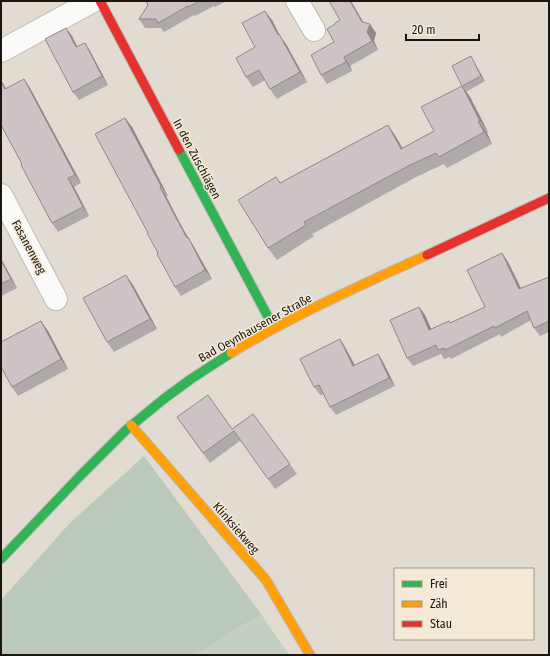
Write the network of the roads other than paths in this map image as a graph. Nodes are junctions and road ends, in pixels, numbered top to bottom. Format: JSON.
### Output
{"nodes":[{"id":1,"x":93,"y":1,"type":"edge"},
{"id":2,"x":100,"y":1,"type":"edge"},
{"id":3,"x":298,"y":1,"type":"edge"},
{"id":4,"x":314,"y":30,"type":"dead end"},
{"id":5,"x":1,"y":51,"type":"edge"},
{"id":6,"x":1,"y":194,"type":"edge"},
{"id":7,"x":549,"y":198,"type":"edge"},
{"id":8,"x":56,"y":299,"type":"dead end"},
{"id":9,"x":274,"y":328,"type":"junction"},
{"id":10,"x":131,"y":425,"type":"junction"},
{"id":11,"x":1,"y":559,"type":"edge"},
{"id":12,"x":310,"y":655,"type":"edge"}],
"edges":[{"from":1,"to":5,"type":"street"},
{"from":2,"to":9,"type":"main road","name":"In den Zuschlägen"},
{"from":3,"to":4,"type":"street"},
{"from":6,"to":8,"type":"street","name":"Fasanenweg"},
{"from":7,"to":9,"type":"main road","name":"Bad Oeynhausener Straße"},
{"from":9,"to":10,"type":"main road","name":"Bad Oeynhausener Straße"},
{"from":10,"to":11,"type":"main road","name":"Bad Oeynhausener Straße"},
{"from":10,"to":12,"type":"main road","name":"Klinksiekweg"}]}
